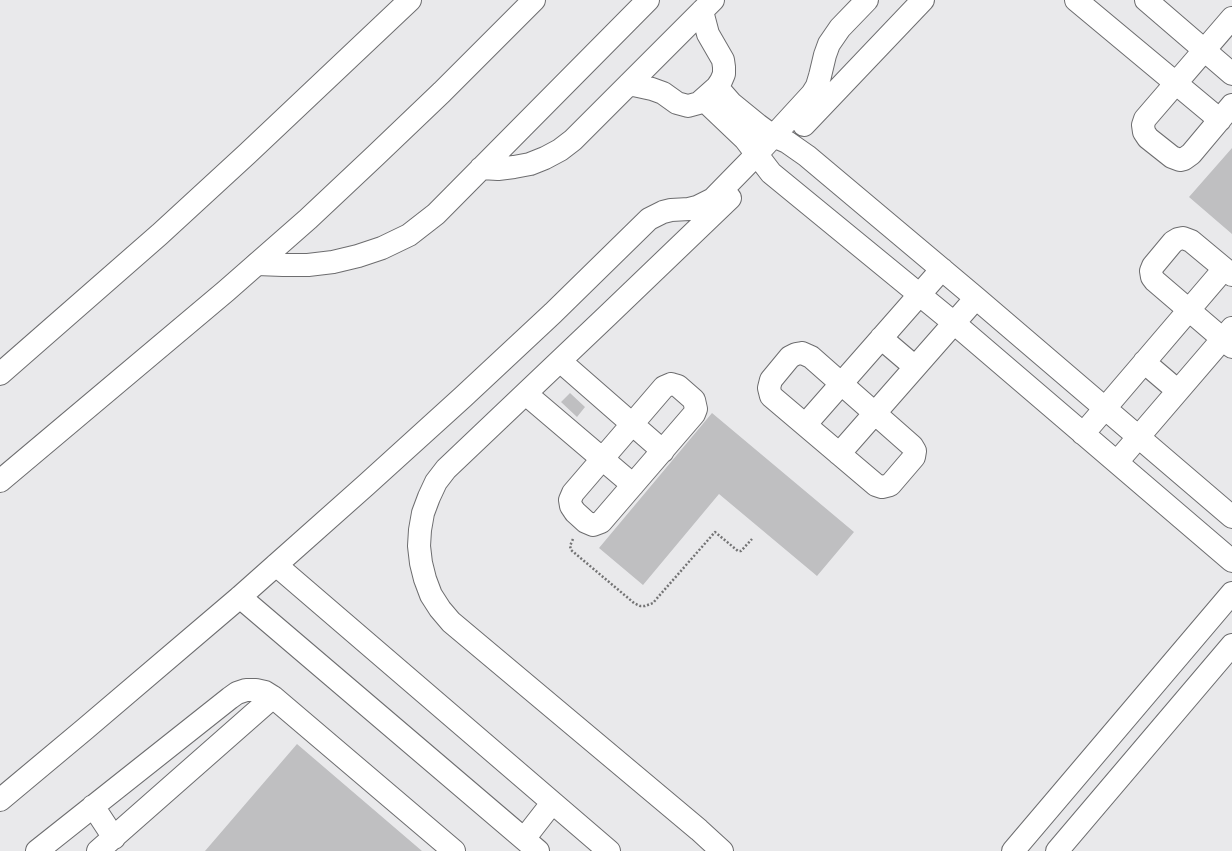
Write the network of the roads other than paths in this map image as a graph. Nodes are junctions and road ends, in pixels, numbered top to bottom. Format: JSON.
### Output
{"nodes":[{"id":1,"x":410,"y":0,"type":"edge"},
{"id":2,"x":534,"y":0,"type":"edge"},
{"id":3,"x":648,"y":0,"type":"edge"},
{"id":4,"x":867,"y":0,"type":"edge"},
{"id":5,"x":923,"y":0,"type":"edge"},
{"id":6,"x":1076,"y":0,"type":"edge"},
{"id":7,"x":1146,"y":0,"type":"edge"},
{"id":8,"x":708,"y":5,"type":"edge"},
{"id":9,"x":1232,"y":18,"type":"edge"},
{"id":10,"x":1204,"y":50,"type":"junction"},
{"id":11,"x":1232,"y":74,"type":"edge"},
{"id":12,"x":1176,"y":83,"type":"junction"},
{"id":13,"x":629,"y":84,"type":"junction"},
{"id":14,"x":710,"y":93,"type":"junction"},
{"id":15,"x":1226,"y":112,"type":"edge"},
{"id":16,"x":780,"y":139,"type":"junction"},
{"id":17,"x":761,"y":159,"type":"junction"},
{"id":18,"x":482,"y":168,"type":"junction"},
{"id":19,"x":257,"y":264,"type":"junction"},
{"id":20,"x":942,"y":269,"type":"junction"},
{"id":21,"x":1228,"y":272,"type":"edge"},
{"id":22,"x":920,"y":295,"type":"junction"},
{"id":23,"x":976,"y":298,"type":"junction"},
{"id":24,"x":1189,"y":310,"type":"junction"},
{"id":25,"x":954,"y":323,"type":"junction"},
{"id":26,"x":882,"y":338,"type":"junction"},
{"id":27,"x":1229,"y":338,"type":"edge"},
{"id":28,"x":560,"y":361,"type":"junction"},
{"id":29,"x":1144,"y":362,"type":"junction"},
{"id":30,"x":915,"y":367,"type":"junction"},
{"id":31,"x":0,"y":374,"type":"edge"},
{"id":32,"x":841,"y":384,"type":"junction"},
{"id":33,"x":1178,"y":391,"type":"junction"},
{"id":34,"x":526,"y":394,"type":"junction"},
{"id":35,"x":1104,"y":409,"type":"junction"},
{"id":36,"x":875,"y":413,"type":"junction"},
{"id":37,"x":632,"y":424,"type":"junction"},
{"id":38,"x":806,"y":425,"type":"junction"},
{"id":39,"x":1083,"y":434,"type":"junction"},
{"id":40,"x":1138,"y":438,"type":"junction"},
{"id":41,"x":663,"y":451,"type":"junction"},
{"id":42,"x":839,"y":454,"type":"junction"},
{"id":43,"x":602,"y":459,"type":"junction"},
{"id":44,"x":1117,"y":462,"type":"junction"},
{"id":45,"x":0,"y":481,"type":"edge"},
{"id":46,"x":633,"y":485,"type":"junction"},
{"id":47,"x":1232,"y":517,"type":"edge"},
{"id":48,"x":1232,"y":561,"type":"edge"},
{"id":49,"x":276,"y":565,"type":"junction"},
{"id":50,"x":1232,"y":594,"type":"edge"},
{"id":51,"x":240,"y":597,"type":"junction"},
{"id":52,"x":1232,"y":646,"type":"edge"},
{"id":53,"x":272,"y":697,"type":"junction"},
{"id":54,"x":0,"y":800,"type":"edge"},
{"id":55,"x":552,"y":803,"type":"junction"},
{"id":56,"x":93,"y":806,"type":"junction"},
{"id":57,"x":106,"y":844,"type":"edge"},
{"id":58,"x":531,"y":845,"type":"edge"},
{"id":59,"x":37,"y":851,"type":"edge"},
{"id":60,"x":454,"y":851,"type":"edge"},
{"id":61,"x":609,"y":851,"type":"edge"},
{"id":62,"x":722,"y":851,"type":"edge"},
{"id":63,"x":1013,"y":851,"type":"edge"},
{"id":64,"x":1057,"y":851,"type":"edge"}],
"edges":[{"from":1,"to":31,"type":"street"},
{"from":2,"to":19,"type":"street"},
{"from":3,"to":18,"type":"street"},
{"from":4,"to":16,"type":"street"},
{"from":5,"to":16,"type":"street"},
{"from":6,"to":12,"type":"street"},
{"from":7,"to":10,"type":"street"},
{"from":8,"to":13,"type":"street"},
{"from":8,"to":14,"type":"street"},
{"from":9,"to":10,"type":"street"},
{"from":10,"to":11,"type":"street"},
{"from":10,"to":12,"type":"street"},
{"from":12,"to":15,"type":"street"},
{"from":12,"to":15,"type":"street"},
{"from":13,"to":14,"type":"street"},
{"from":13,"to":18,"type":"street"},
{"from":14,"to":16,"type":"street"},
{"from":14,"to":17,"type":"street"},
{"from":16,"to":17,"type":"street"},
{"from":16,"to":20,"type":"street"},
{"from":17,"to":22,"type":"street"},
{"from":17,"to":28,"type":"street"},
{"from":17,"to":49,"type":"street"},
{"from":18,"to":19,"type":"street"},
{"from":19,"to":45,"type":"street"},
{"from":20,"to":22,"type":"street"},
{"from":20,"to":23,"type":"street"},
{"from":21,"to":24,"type":"street"},
{"from":21,"to":24,"type":"street"},
{"from":22,"to":25,"type":"street"},
{"from":22,"to":26,"type":"street"},
{"from":23,"to":25,"type":"street"},
{"from":23,"to":35,"type":"street"},
{"from":24,"to":27,"type":"street"},
{"from":24,"to":29,"type":"street"},
{"from":25,"to":30,"type":"street"},
{"from":25,"to":39,"type":"street"},
{"from":26,"to":30,"type":"street"},
{"from":26,"to":32,"type":"street"},
{"from":27,"to":33,"type":"street"},
{"from":28,"to":34,"type":"street"},
{"from":28,"to":37,"type":"street"},
{"from":29,"to":33,"type":"street"},
{"from":29,"to":35,"type":"street"},
{"from":30,"to":36,"type":"street"},
{"from":32,"to":36,"type":"street"},
{"from":32,"to":38,"type":"street"},
{"from":32,"to":38,"type":"street"},
{"from":33,"to":40,"type":"street"},
{"from":34,"to":43,"type":"street"},
{"from":34,"to":62,"type":"street"},
{"from":35,"to":39,"type":"street"},
{"from":35,"to":40,"type":"street"},
{"from":36,"to":42,"type":"street"},
{"from":36,"to":42,"type":"street"},
{"from":37,"to":41,"type":"street"},
{"from":37,"to":41,"type":"street"},
{"from":37,"to":43,"type":"street"},
{"from":38,"to":42,"type":"street"},
{"from":39,"to":44,"type":"street"},
{"from":40,"to":44,"type":"street"},
{"from":40,"to":47,"type":"street"},
{"from":41,"to":46,"type":"street"},
{"from":43,"to":46,"type":"street"},
{"from":43,"to":46,"type":"street"},
{"from":44,"to":48,"type":"street"},
{"from":49,"to":51,"type":"street"},
{"from":49,"to":55,"type":"street"},
{"from":50,"to":63,"type":"street"},
{"from":51,"to":54,"type":"street"},
{"from":51,"to":58,"type":"street"},
{"from":52,"to":64,"type":"street"},
{"from":53,"to":56,"type":"street"},
{"from":53,"to":57,"type":"street"},
{"from":53,"to":60,"type":"street"},
{"from":55,"to":58,"type":"street"},
{"from":55,"to":61,"type":"street"},
{"from":56,"to":57,"type":"street"},
{"from":56,"to":59,"type":"street"}]}
